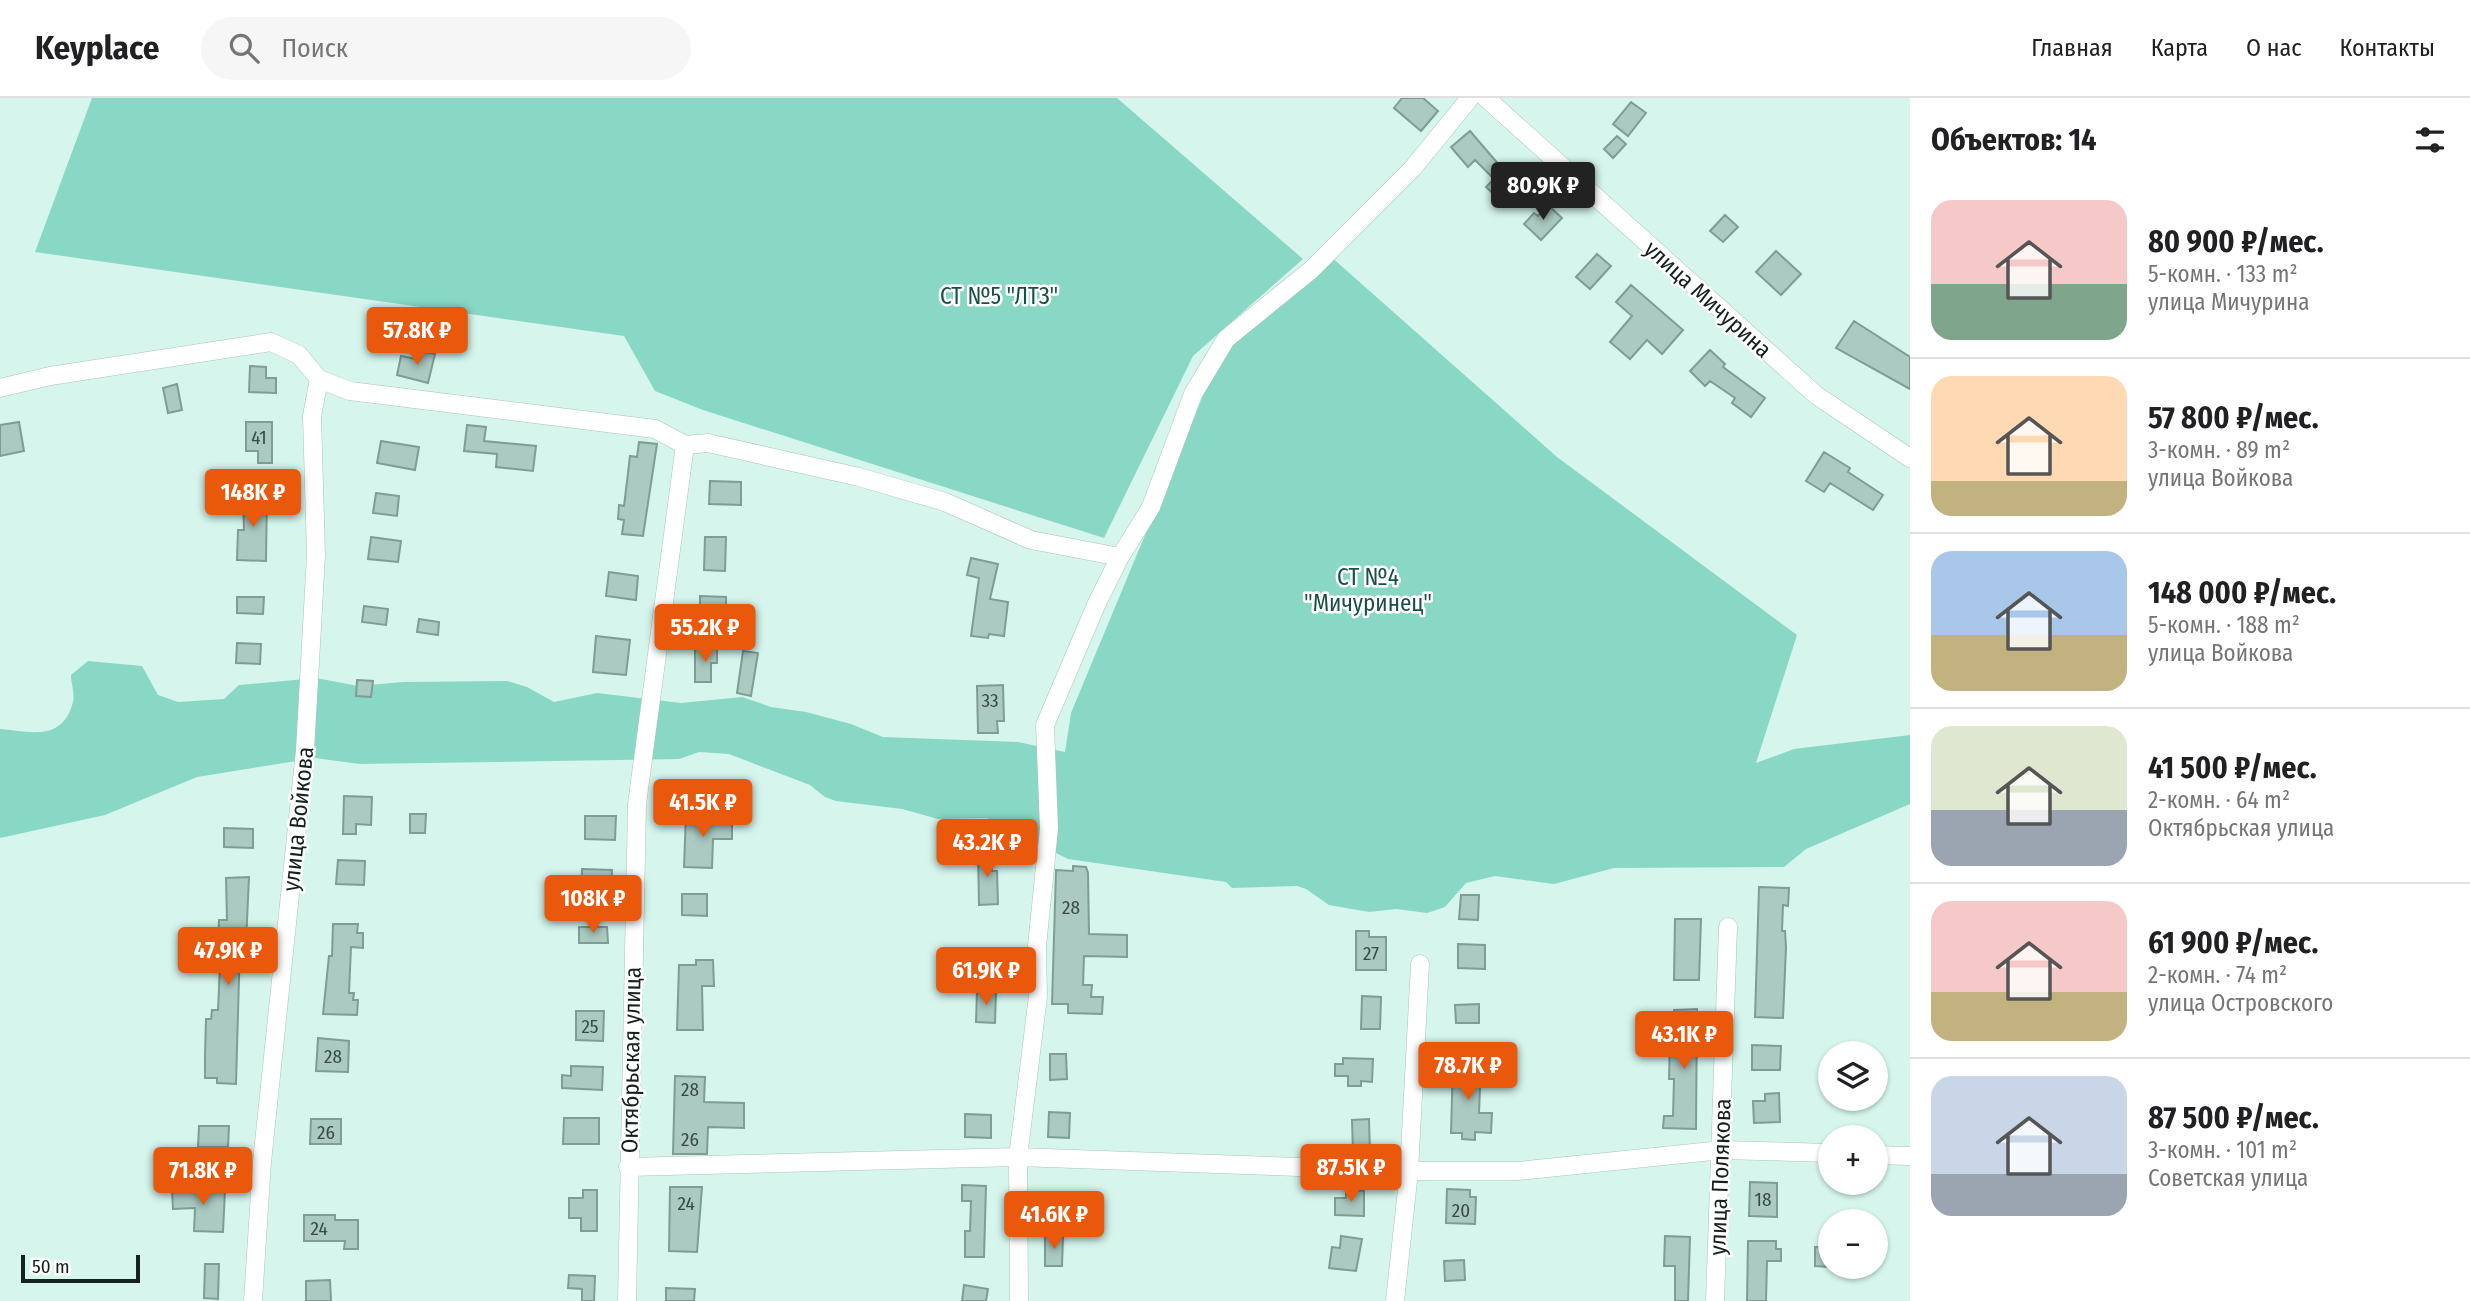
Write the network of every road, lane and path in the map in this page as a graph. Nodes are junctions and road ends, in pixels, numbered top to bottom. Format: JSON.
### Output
{"nodes":[{"id":1,"x":1470,"y":98,"type":"edge"},
{"id":2,"x":1486,"y":98,"type":"edge"},
{"id":3,"x":319,"y":379,"type":"junction"},
{"id":4,"x":0,"y":388,"type":"edge"},
{"id":5,"x":685,"y":445,"type":"junction"},
{"id":6,"x":1910,"y":458,"type":"edge"},
{"id":7,"x":1119,"y":557,"type":"junction"},
{"id":8,"x":1728,"y":927,"type":"dead end"},
{"id":9,"x":1420,"y":964,"type":"dead end"},
{"id":10,"x":1722,"y":1150,"type":"junction"},
{"id":11,"x":1818,"y":1153,"type":"edge"},
{"id":12,"x":1888,"y":1155,"type":"edge"},
{"id":13,"x":1910,"y":1156,"type":"edge"},
{"id":14,"x":1018,"y":1157,"type":"junction"},
{"id":15,"x":628,"y":1167,"type":"junction"},
{"id":16,"x":1409,"y":1171,"type":"junction"},
{"id":17,"x":253,"y":1301,"type":"edge"},
{"id":18,"x":627,"y":1301,"type":"edge"},
{"id":19,"x":1019,"y":1301,"type":"edge"},
{"id":20,"x":1395,"y":1301,"type":"edge"},
{"id":21,"x":1715,"y":1301,"type":"edge"}],
"edges":[{"from":1,"to":7,"type":"street"},
{"from":2,"to":6,"type":"street","name":"улица Мичурина"},
{"from":3,"to":4,"type":"street"},
{"from":3,"to":5,"type":"street"},
{"from":3,"to":17,"type":"street","name":"улица Войкова"},
{"from":5,"to":7,"type":"street"},
{"from":5,"to":15,"type":"street","name":"Октябрьская улица"},
{"from":7,"to":14,"type":"street"},
{"from":8,"to":10,"type":"street","name":"улица Полякова"},
{"from":9,"to":16,"type":"street"},
{"from":10,"to":11,"type":"street"},
{"from":10,"to":16,"type":"street"},
{"from":10,"to":21,"type":"street","name":"улица Полякова"},
{"from":12,"to":13,"type":"street"},
{"from":14,"to":15,"type":"street"},
{"from":14,"to":16,"type":"street"},
{"from":14,"to":19,"type":"street"},
{"from":15,"to":18,"type":"street","name":"Октябрьская улица"},
{"from":16,"to":20,"type":"street"}]}
